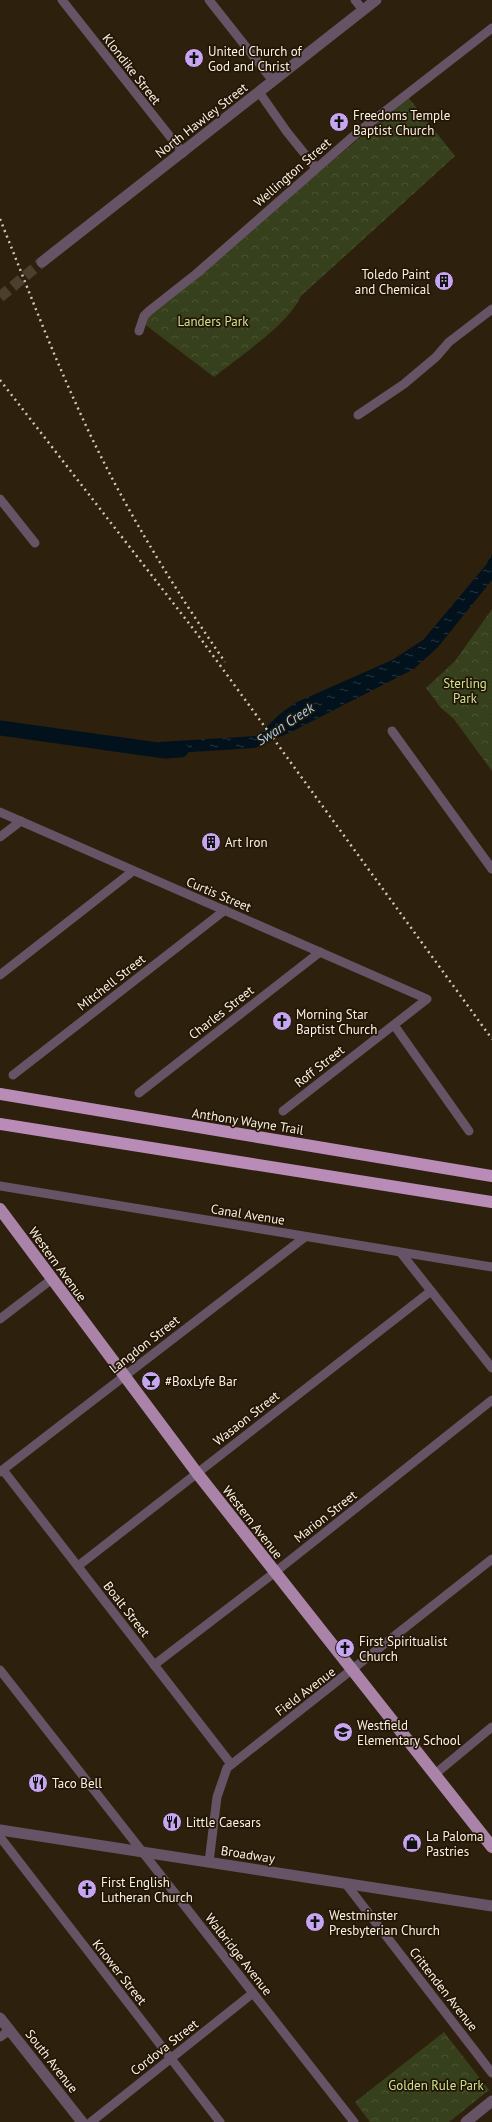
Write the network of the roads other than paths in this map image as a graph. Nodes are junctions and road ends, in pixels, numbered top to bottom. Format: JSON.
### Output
{"nodes":[{"id":1,"x":62,"y":0,"type":"edge"},
{"id":2,"x":209,"y":0,"type":"edge"},
{"id":3,"x":356,"y":0,"type":"edge"},
{"id":4,"x":376,"y":0,"type":"edge"},
{"id":5,"x":363,"y":10,"type":"junction"},
{"id":6,"x":492,"y":28,"type":"edge"},
{"id":7,"x":273,"y":81,"type":"junction"},
{"id":8,"x":259,"y":92,"type":"junction"},
{"id":9,"x":183,"y":153,"type":"junction"},
{"id":10,"x":316,"y":168,"type":"junction"},
{"id":11,"x":42,"y":262,"type":"tunnel mouth"},
{"id":12,"x":492,"y":309,"type":"edge"},
{"id":13,"x":138,"y":331,"type":"dead end"},
{"id":14,"x":358,"y":415,"type":"dead end"},
{"id":15,"x":0,"y":499,"type":"edge"},
{"id":16,"x":35,"y":543,"type":"dead end"},
{"id":17,"x":392,"y":731,"type":"dead end"},
{"id":18,"x":0,"y":812,"type":"edge"},
{"id":19,"x":21,"y":821,"type":"junction"},
{"id":20,"x":0,"y":837,"type":"edge"},
{"id":21,"x":492,"y":869,"type":"edge"},
{"id":22,"x":133,"y":871,"type":"junction"},
{"id":23,"x":224,"y":910,"type":"junction"},
{"id":24,"x":320,"y":952,"type":"junction"},
{"id":25,"x":0,"y":975,"type":"edge"},
{"id":26,"x":427,"y":999,"type":"joint"},
{"id":27,"x":394,"y":1025,"type":"junction"},
{"id":28,"x":13,"y":1075,"type":"dead end"},
{"id":29,"x":0,"y":1094,"type":"edge"},
{"id":30,"x":139,"y":1094,"type":"dead end"},
{"id":31,"x":283,"y":1111,"type":"dead end"},
{"id":32,"x":0,"y":1124,"type":"edge"},
{"id":33,"x":469,"y":1131,"type":"dead end"},
{"id":34,"x":492,"y":1176,"type":"edge"},
{"id":35,"x":0,"y":1186,"type":"edge"},
{"id":36,"x":492,"y":1202,"type":"edge"},
{"id":37,"x":0,"y":1209,"type":"edge"},
{"id":38,"x":305,"y":1237,"type":"junction"},
{"id":39,"x":401,"y":1253,"type":"junction"},
{"id":40,"x":492,"y":1267,"type":"edge"},
{"id":41,"x":52,"y":1279,"type":"junction"},
{"id":42,"x":431,"y":1291,"type":"junction"},
{"id":43,"x":0,"y":1319,"type":"edge"},
{"id":44,"x":492,"y":1368,"type":"edge"},
{"id":45,"x":124,"y":1376,"type":"junction"},
{"id":46,"x":492,"y":1400,"type":"edge"},
{"id":47,"x":1,"y":1471,"type":"edge"},
{"id":48,"x":197,"y":1473,"type":"junction"},
{"id":49,"x":492,"y":1559,"type":"edge"},
{"id":50,"x":78,"y":1566,"type":"junction"},
{"id":51,"x":274,"y":1573,"type":"junction"},
{"id":52,"x":154,"y":1665,"type":"junction"},
{"id":53,"x":0,"y":1670,"type":"edge"},
{"id":54,"x":352,"y":1670,"type":"junction"},
{"id":55,"x":492,"y":1727,"type":"edge"},
{"id":56,"x":231,"y":1764,"type":"junction"},
{"id":57,"x":435,"y":1774,"type":"junction"},
{"id":58,"x":0,"y":1830,"type":"edge"},
{"id":59,"x":0,"y":1837,"type":"edge"},
{"id":60,"x":492,"y":1847,"type":"edge"},
{"id":61,"x":142,"y":1851,"type":"junction"},
{"id":62,"x":209,"y":1862,"type":"junction"},
{"id":63,"x":346,"y":1884,"type":"junction"},
{"id":64,"x":492,"y":1906,"type":"edge"},
{"id":65,"x":253,"y":1993,"type":"junction"},
{"id":66,"x":0,"y":2018,"type":"edge"},
{"id":67,"x":10,"y":2030,"type":"junction"},
{"id":68,"x":0,"y":2037,"type":"edge"},
{"id":69,"x":170,"y":2058,"type":"junction"},
{"id":70,"x":492,"y":2073,"type":"edge"},
{"id":71,"x":492,"y":2101,"type":"edge"},
{"id":72,"x":82,"y":2122,"type":"edge"},
{"id":73,"x":91,"y":2122,"type":"edge"},
{"id":74,"x":220,"y":2122,"type":"edge"},
{"id":75,"x":354,"y":2122,"type":"edge"},
{"id":76,"x":466,"y":2122,"type":"edge"}],
"edges":[{"from":1,"to":9,"type":"street","name":"Klondike Street"},
{"from":2,"to":7,"type":"street"},
{"from":3,"to":5,"type":"street"},
{"from":4,"to":5,"type":"street","name":"North Hawley Street"},
{"from":5,"to":7,"type":"street","name":"North Hawley Street"},
{"from":6,"to":10,"type":"street","name":"Wellington Street"},
{"from":7,"to":8,"type":"street","name":"North Hawley Street"},
{"from":8,"to":9,"type":"street","name":"North Hawley Street"},
{"from":8,"to":10,"type":"street"},
{"from":9,"to":11,"type":"street","name":"North Hawley Street"},
{"from":10,"to":13,"type":"street","name":"Wellington Street"},
{"from":12,"to":14,"type":"street"},
{"from":15,"to":16,"type":"street"},
{"from":17,"to":21,"type":"street"},
{"from":18,"to":19,"type":"street","name":"Curtis Street"},
{"from":19,"to":20,"type":"street"},
{"from":19,"to":22,"type":"street","name":"Curtis Street"},
{"from":22,"to":23,"type":"street","name":"Curtis Street"},
{"from":22,"to":25,"type":"street"},
{"from":23,"to":24,"type":"street","name":"Curtis Street"},
{"from":23,"to":28,"type":"street","name":"Mitchell Street"},
{"from":24,"to":26,"type":"street","name":"Curtis Street"},
{"from":24,"to":30,"type":"street","name":"Charles Street"},
{"from":26,"to":27,"type":"street","name":"Roff Street"},
{"from":27,"to":31,"type":"street","name":"Roff Street"},
{"from":27,"to":33,"type":"street"},
{"from":29,"to":34,"type":"highway","name":"Anthony Wayne Trail"},
{"from":32,"to":36,"type":"highway"},
{"from":35,"to":38,"type":"street","name":"Canal Avenue"},
{"from":37,"to":41,"type":"main road","name":"Western Avenue"},
{"from":38,"to":39,"type":"street","name":"Canal Avenue"},
{"from":38,"to":45,"type":"street","name":"Langdon Street"},
{"from":39,"to":40,"type":"street","name":"Canal Avenue"},
{"from":39,"to":42,"type":"street"},
{"from":41,"to":43,"type":"street"},
{"from":41,"to":45,"type":"main road","name":"Western Avenue"},
{"from":42,"to":44,"type":"street"},
{"from":42,"to":48,"type":"street","name":"Wasaon Street"},
{"from":45,"to":47,"type":"street","name":"Langdon Street"},
{"from":45,"to":48,"type":"main road","name":"Western Avenue"},
{"from":46,"to":51,"type":"street","name":"Marion Street"},
{"from":47,"to":50,"type":"street","name":"Boalt Street"},
{"from":48,"to":50,"type":"street","name":"Wasaon Street"},
{"from":48,"to":51,"type":"main road","name":"Western Avenue"},
{"from":49,"to":54,"type":"street","name":"Field Avenue"},
{"from":50,"to":52,"type":"street","name":"Boalt Street"},
{"from":51,"to":52,"type":"street","name":"Marion Street"},
{"from":51,"to":54,"type":"main road","name":"Western Avenue"},
{"from":52,"to":56,"type":"street","name":"Boalt Street"},
{"from":53,"to":61,"type":"street","name":"Walbridge Avenue"},
{"from":54,"to":56,"type":"street","name":"Field Avenue"},
{"from":54,"to":57,"type":"main road","name":"Western Avenue"},
{"from":55,"to":57,"type":"street"},
{"from":56,"to":62,"type":"street","name":"Field Avenue"},
{"from":57,"to":60,"type":"main road","name":"Western Avenue"},
{"from":58,"to":61,"type":"street","name":"Broadway"},
{"from":59,"to":69,"type":"street","name":"Knower Street"},
{"from":61,"to":62,"type":"street","name":"Broadway"},
{"from":61,"to":65,"type":"street","name":"Walbridge Avenue"},
{"from":62,"to":63,"type":"street","name":"Broadway"},
{"from":63,"to":64,"type":"street","name":"Broadway"},
{"from":63,"to":70,"type":"street","name":"Crittenden Avenue"},
{"from":65,"to":69,"type":"street","name":"Cordova Street"},
{"from":65,"to":75,"type":"street","name":"Walbridge Avenue"},
{"from":66,"to":67,"type":"street","name":"South Avenue"},
{"from":67,"to":68,"type":"street"},
{"from":67,"to":72,"type":"street","name":"South Avenue"},
{"from":69,"to":73,"type":"street","name":"Cordova Street"},
{"from":69,"to":74,"type":"street","name":"Knower Street"},
{"from":71,"to":76,"type":"street"}]}
